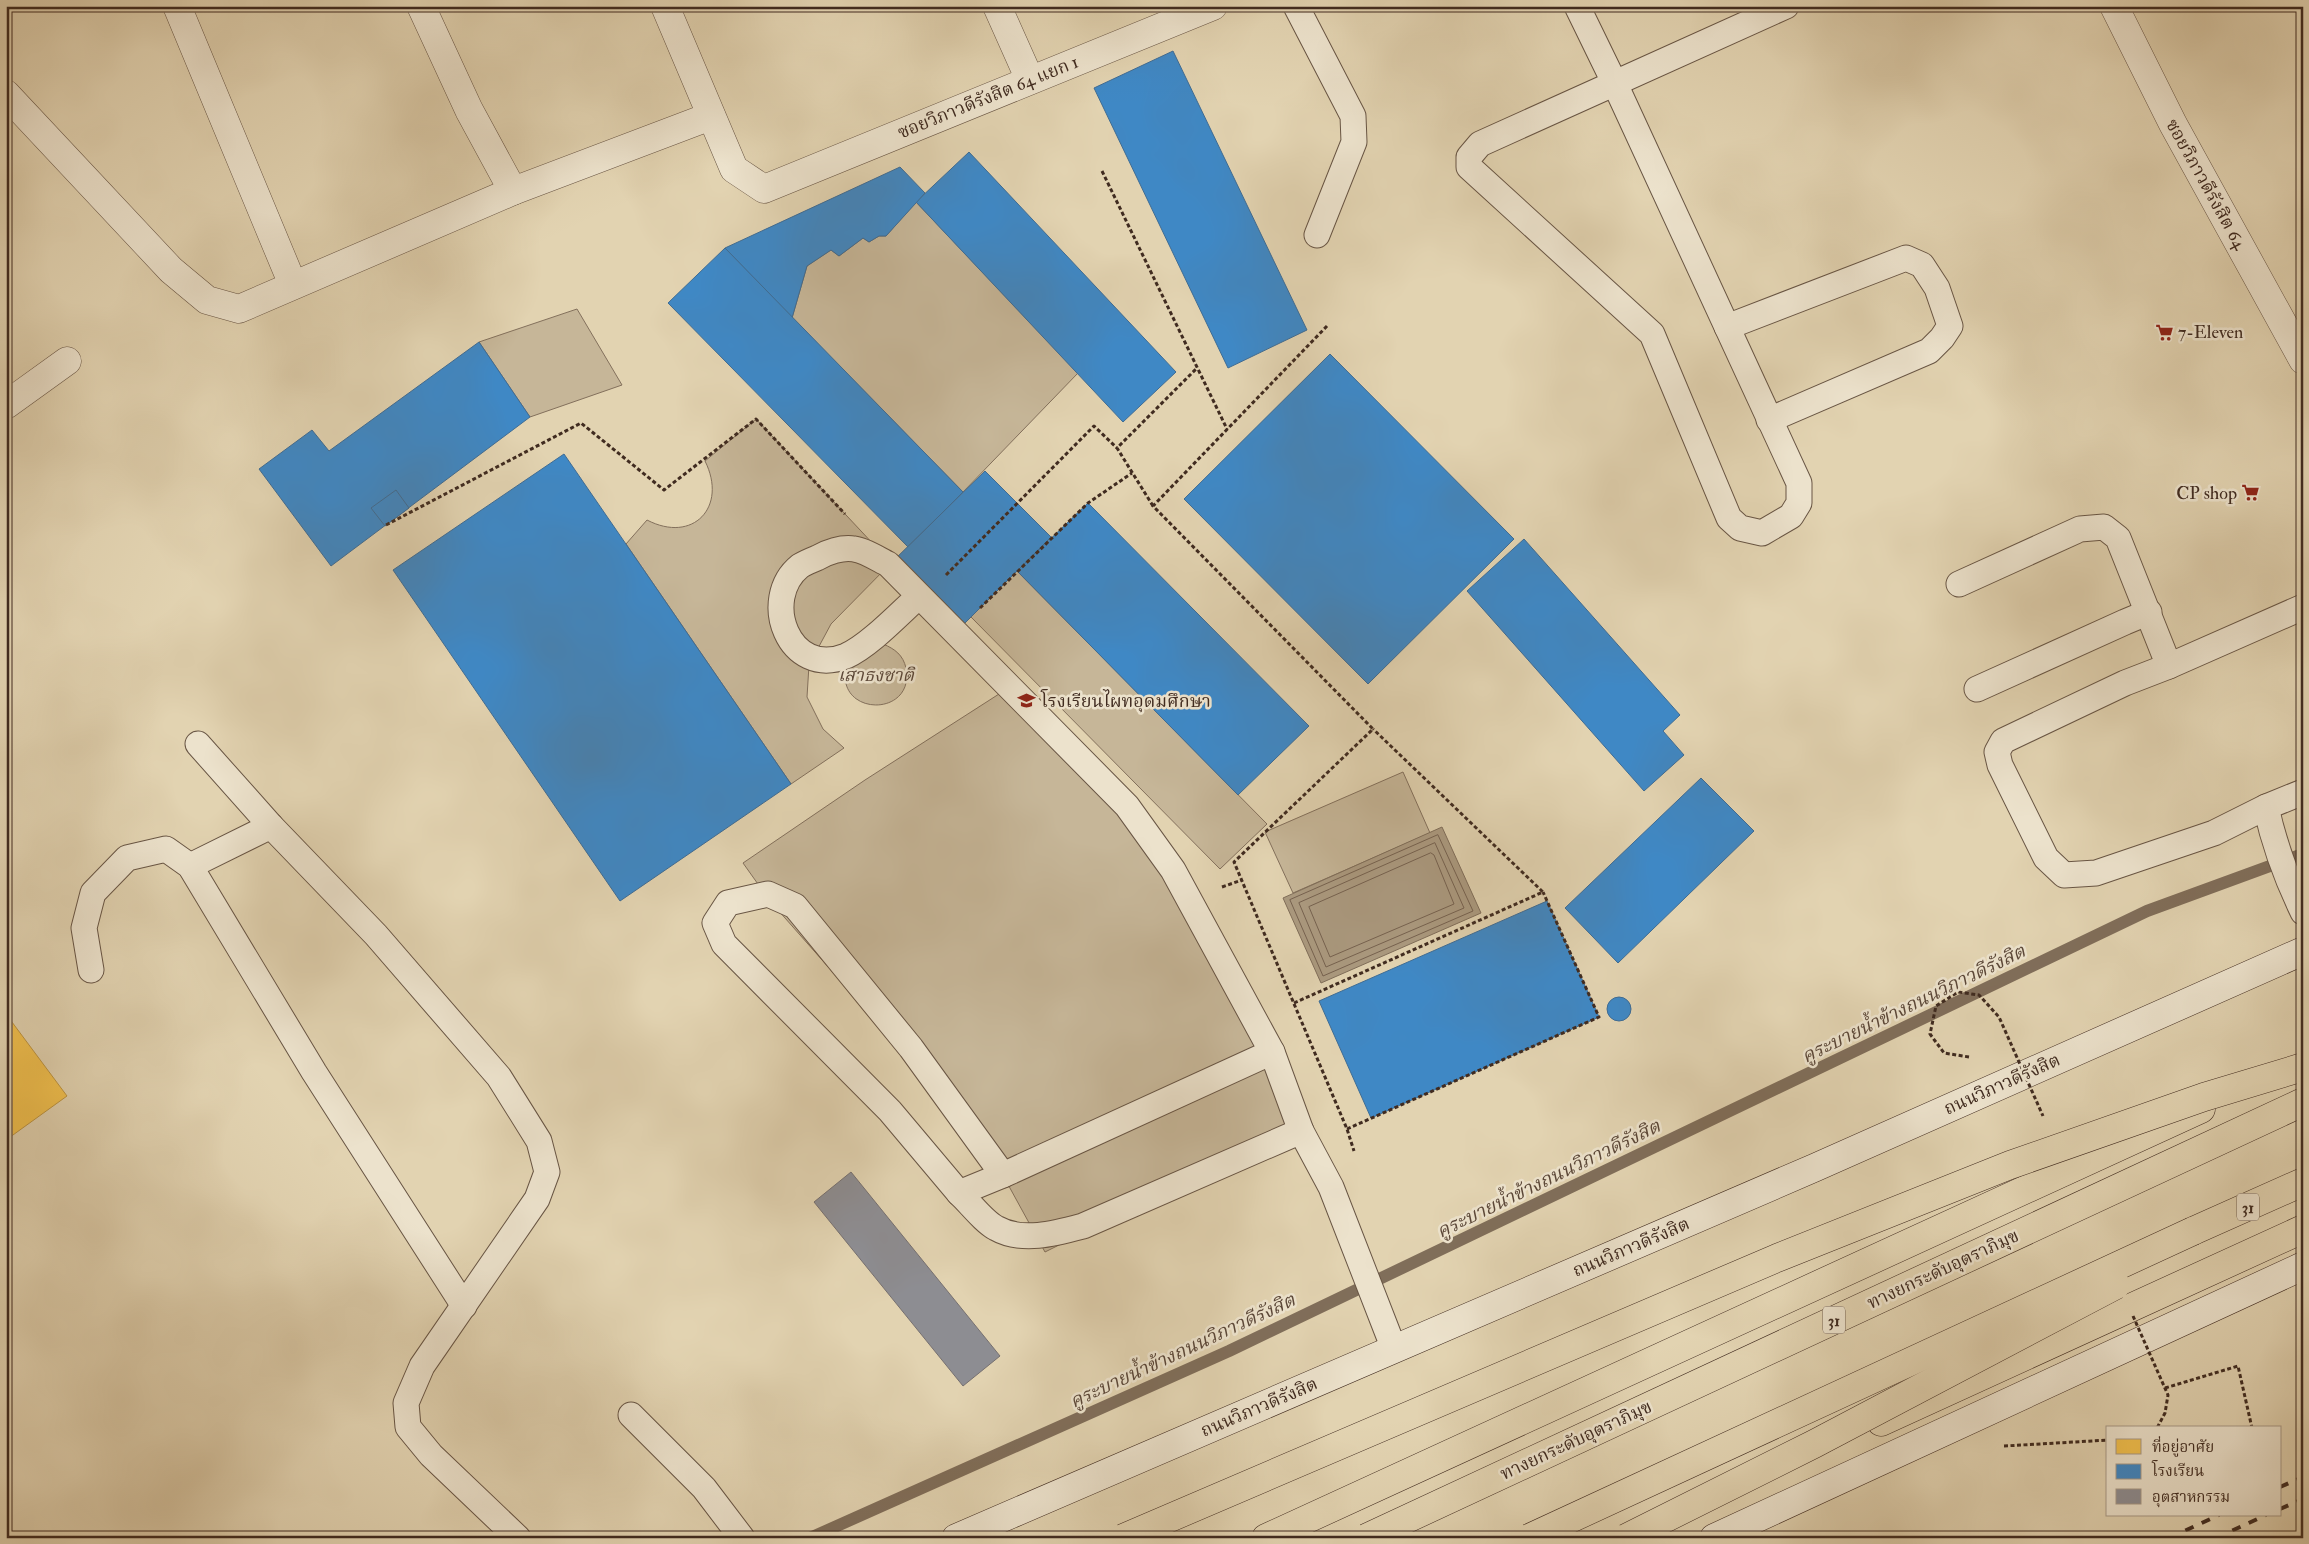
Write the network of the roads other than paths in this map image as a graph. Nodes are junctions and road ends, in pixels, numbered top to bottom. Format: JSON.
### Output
{"nodes":[{"id":1,"x":177,"y":6,"type":"edge"},
{"id":2,"x":420,"y":6,"type":"edge"},
{"id":3,"x":665,"y":6,"type":"edge"},
{"id":4,"x":997,"y":6,"type":"edge"},
{"id":5,"x":1213,"y":6,"type":"edge"},
{"id":6,"x":1296,"y":6,"type":"edge"},
{"id":7,"x":1577,"y":6,"type":"edge"},
{"id":8,"x":1786,"y":6,"type":"edge"},
{"id":9,"x":2114,"y":6,"type":"edge"},
{"id":10,"x":1030,"y":80,"type":"junction"},
{"id":11,"x":1615,"y":84,"type":"junction"},
{"id":12,"x":6,"y":94,"type":"edge"},
{"id":13,"x":712,"y":116,"type":"junction"},
{"id":14,"x":513,"y":191,"type":"junction"},
{"id":15,"x":1317,"y":235,"type":"dead end"},
{"id":16,"x":293,"y":285,"type":"junction"},
{"id":17,"x":1727,"y":327,"type":"junction"},
{"id":18,"x":2303,"y":360,"type":"edge"},
{"id":19,"x":67,"y":361,"type":"dead end"},
{"id":20,"x":6,"y":405,"type":"edge"},
{"id":21,"x":1769,"y":420,"type":"junction"},
{"id":22,"x":1959,"y":584,"type":"dead end"},
{"id":23,"x":919,"y":596,"type":"junction"},
{"id":24,"x":2303,"y":607,"type":"edge"},
{"id":25,"x":2150,"y":612,"type":"junction"},
{"id":26,"x":2170,"y":666,"type":"junction"},
{"id":27,"x":1977,"y":689,"type":"dead end"},
{"id":28,"x":198,"y":744,"type":"dead end"},
{"id":29,"x":2303,"y":792,"type":"edge"},
{"id":30,"x":2266,"y":807,"type":"junction"},
{"id":31,"x":272,"y":826,"type":"junction"},
{"id":32,"x":190,"y":866,"type":"junction"},
{"id":33,"x":2303,"y":912,"type":"edge"},
{"id":34,"x":2303,"y":951,"type":"edge"},
{"id":35,"x":92,"y":970,"type":"dead end"},
{"id":36,"x":1272,"y":1052,"type":"junction"},
{"id":37,"x":2303,"y":1062,"type":"edge"},
{"id":38,"x":2303,"y":1066,"type":"edge"},
{"id":39,"x":2303,"y":1102,"type":"edge"},
{"id":40,"x":1301,"y":1131,"type":"junction"},
{"id":41,"x":1004,"y":1175,"type":"junction"},
{"id":42,"x":2303,"y":1182,"type":"edge"},
{"id":43,"x":959,"y":1193,"type":"junction"},
{"id":44,"x":2303,"y":1229,"type":"edge"},
{"id":45,"x":2193,"y":1231,"type":"junction"},
{"id":46,"x":2303,"y":1266,"type":"edge"},
{"id":47,"x":464,"y":1306,"type":"junction"},
{"id":48,"x":1394,"y":1349,"type":"junction"},
{"id":49,"x":631,"y":1415,"type":"dead end"},
{"id":50,"x":742,"y":1537,"type":"edge"},
{"id":51,"x":518,"y":1538,"type":"edge"},
{"id":52,"x":956,"y":1538,"type":"edge"},
{"id":53,"x":1123,"y":1538,"type":"edge"},
{"id":54,"x":1266,"y":1538,"type":"edge"},
{"id":55,"x":1366,"y":1538,"type":"edge"},
{"id":56,"x":1529,"y":1538,"type":"edge"},
{"id":57,"x":1627,"y":1538,"type":"edge"},
{"id":58,"x":1714,"y":1538,"type":"edge"}],
"edges":[{"from":1,"to":16,"type":"street"},
{"from":2,"to":14,"type":"street"},
{"from":3,"to":13,"type":"street"},
{"from":4,"to":10,"type":"street"},
{"from":5,"to":10,"type":"street","name":"ซอยวิภาวดีรังสิต 64 แยก 1"},
{"from":6,"to":15,"type":"lane"},
{"from":7,"to":11,"type":"lane"},
{"from":8,"to":11,"type":"lane"},
{"from":9,"to":18,"type":"street","name":"ซอยวิภาวดีรังสิต 64"},
{"from":10,"to":13,"type":"street","name":"ซอยวิภาวดีรังสิต 64 แยก 1"},
{"from":11,"to":17,"type":"lane"},
{"from":11,"to":21,"type":"lane"},
{"from":12,"to":16,"type":"street"},
{"from":13,"to":14,"type":"street"},
{"from":14,"to":16,"type":"street"},
{"from":17,"to":21,"type":"lane"},
{"from":17,"to":21,"type":"lane"},
{"from":19,"to":20,"type":"street"},
{"from":22,"to":25,"type":"lane"},
{"from":23,"to":23,"type":"lane"},
{"from":23,"to":36,"type":"lane"},
{"from":24,"to":26,"type":"lane"},
{"from":25,"to":26,"type":"lane"},
{"from":25,"to":27,"type":"lane"},
{"from":26,"to":30,"type":"lane"},
{"from":28,"to":31,"type":"lane"},
{"from":29,"to":30,"type":"lane"},
{"from":30,"to":33,"type":"lane"},
{"from":31,"to":32,"type":"lane"},
{"from":31,"to":47,"type":"lane"},
{"from":32,"to":35,"type":"lane"},
{"from":32,"to":47,"type":"lane"},
{"from":34,"to":48,"type":"street","name":"ถนนวิภาวดีรังสิต"},
{"from":36,"to":40,"type":"lane"},
{"from":36,"to":41,"type":"lane"},
{"from":37,"to":54,"type":"highway","number":"31"},
{"from":38,"to":53,"type":"highway","bridge":true},
{"from":39,"to":55,"type":"highway","name":"ทางยกระดับอุตราภิมุข","number":"31","bridge":true},
{"from":40,"to":43,"type":"lane"},
{"from":40,"to":48,"type":"lane"},
{"from":41,"to":43,"type":"lane"},
{"from":41,"to":43,"type":"lane"},
{"from":42,"to":45,"type":"highway","number":"31"},
{"from":44,"to":57,"type":"highway","number":"31"},
{"from":45,"to":56,"type":"highway","number":"31","bridge":true},
{"from":45,"to":57,"type":"highway","bridge":true},
{"from":46,"to":58,"type":"street"},
{"from":47,"to":51,"type":"lane"},
{"from":48,"to":52,"type":"street","name":"ถนนวิภาวดีรังสิต"},
{"from":49,"to":50,"type":"lane"}]}
